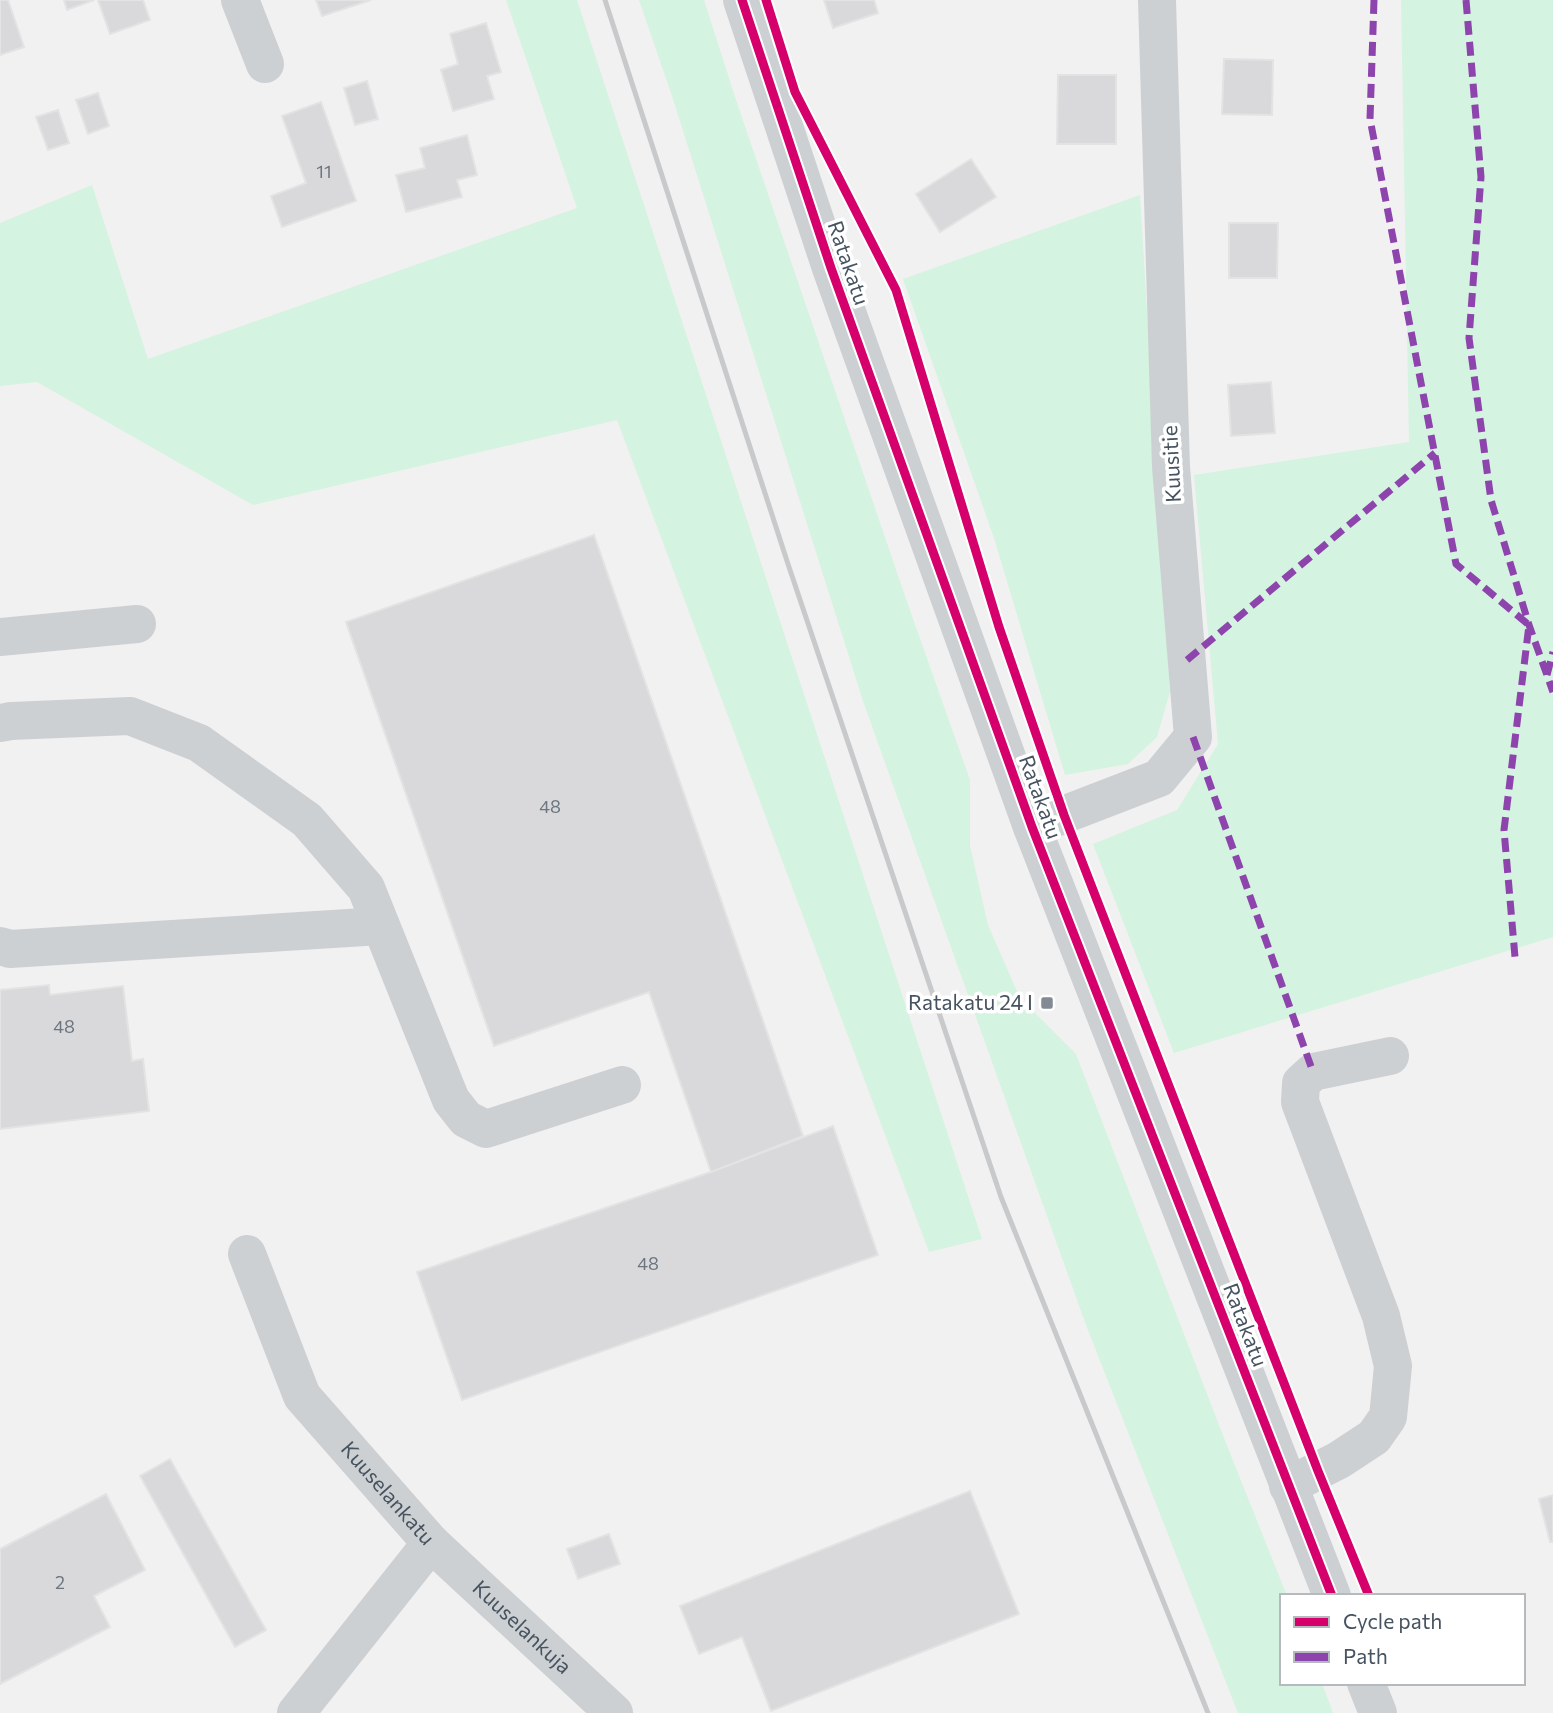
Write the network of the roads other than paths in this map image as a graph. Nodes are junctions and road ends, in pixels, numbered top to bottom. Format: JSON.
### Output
{"nodes":[{"id":1,"x":240,"y":0,"type":"edge"},
{"id":2,"x":742,"y":0,"type":"edge"},
{"id":3,"x":1157,"y":0,"type":"edge"},
{"id":4,"x":265,"y":64,"type":"dead end"},
{"id":5,"x":137,"y":624,"type":"dead end"},
{"id":6,"x":0,"y":637,"type":"edge"},
{"id":7,"x":0,"y":723,"type":"edge"},
{"id":8,"x":1032,"y":827,"type":"junction"},
{"id":9,"x":381,"y":926,"type":"junction"},
{"id":10,"x":0,"y":946,"type":"edge"},
{"id":11,"x":1390,"y":1056,"type":"dead end"},
{"id":12,"x":622,"y":1085,"type":"dead end"},
{"id":13,"x":247,"y":1254,"type":"dead end"},
{"id":14,"x":1288,"y":1486,"type":"junction"},
{"id":15,"x":431,"y":1542,"type":"junction"},
{"id":16,"x":1331,"y":1594,"type":"edge"},
{"id":17,"x":1367,"y":1685,"type":"edge"},
{"id":18,"x":296,"y":1713,"type":"edge"},
{"id":19,"x":614,"y":1713,"type":"edge"},
{"id":20,"x":1378,"y":1713,"type":"edge"}],
"edges":[{"from":1,"to":4,"type":"street"},
{"from":2,"to":8,"type":"street","name":"Ratakatu"},
{"from":3,"to":8,"type":"street","name":"Kuusitie"},
{"from":5,"to":6,"type":"street"},
{"from":7,"to":9,"type":"street"},
{"from":8,"to":14,"type":"street","name":"Ratakatu"},
{"from":9,"to":10,"type":"street"},
{"from":9,"to":12,"type":"street"},
{"from":11,"to":14,"type":"street"},
{"from":13,"to":15,"type":"street","name":"Kuuselankatu"},
{"from":14,"to":16,"type":"street","name":"Ratakatu"},
{"from":15,"to":18,"type":"street","name":"Kuuselankatu"},
{"from":15,"to":19,"type":"street","name":"Kuuselankuja"},
{"from":17,"to":20,"type":"street"}]}
